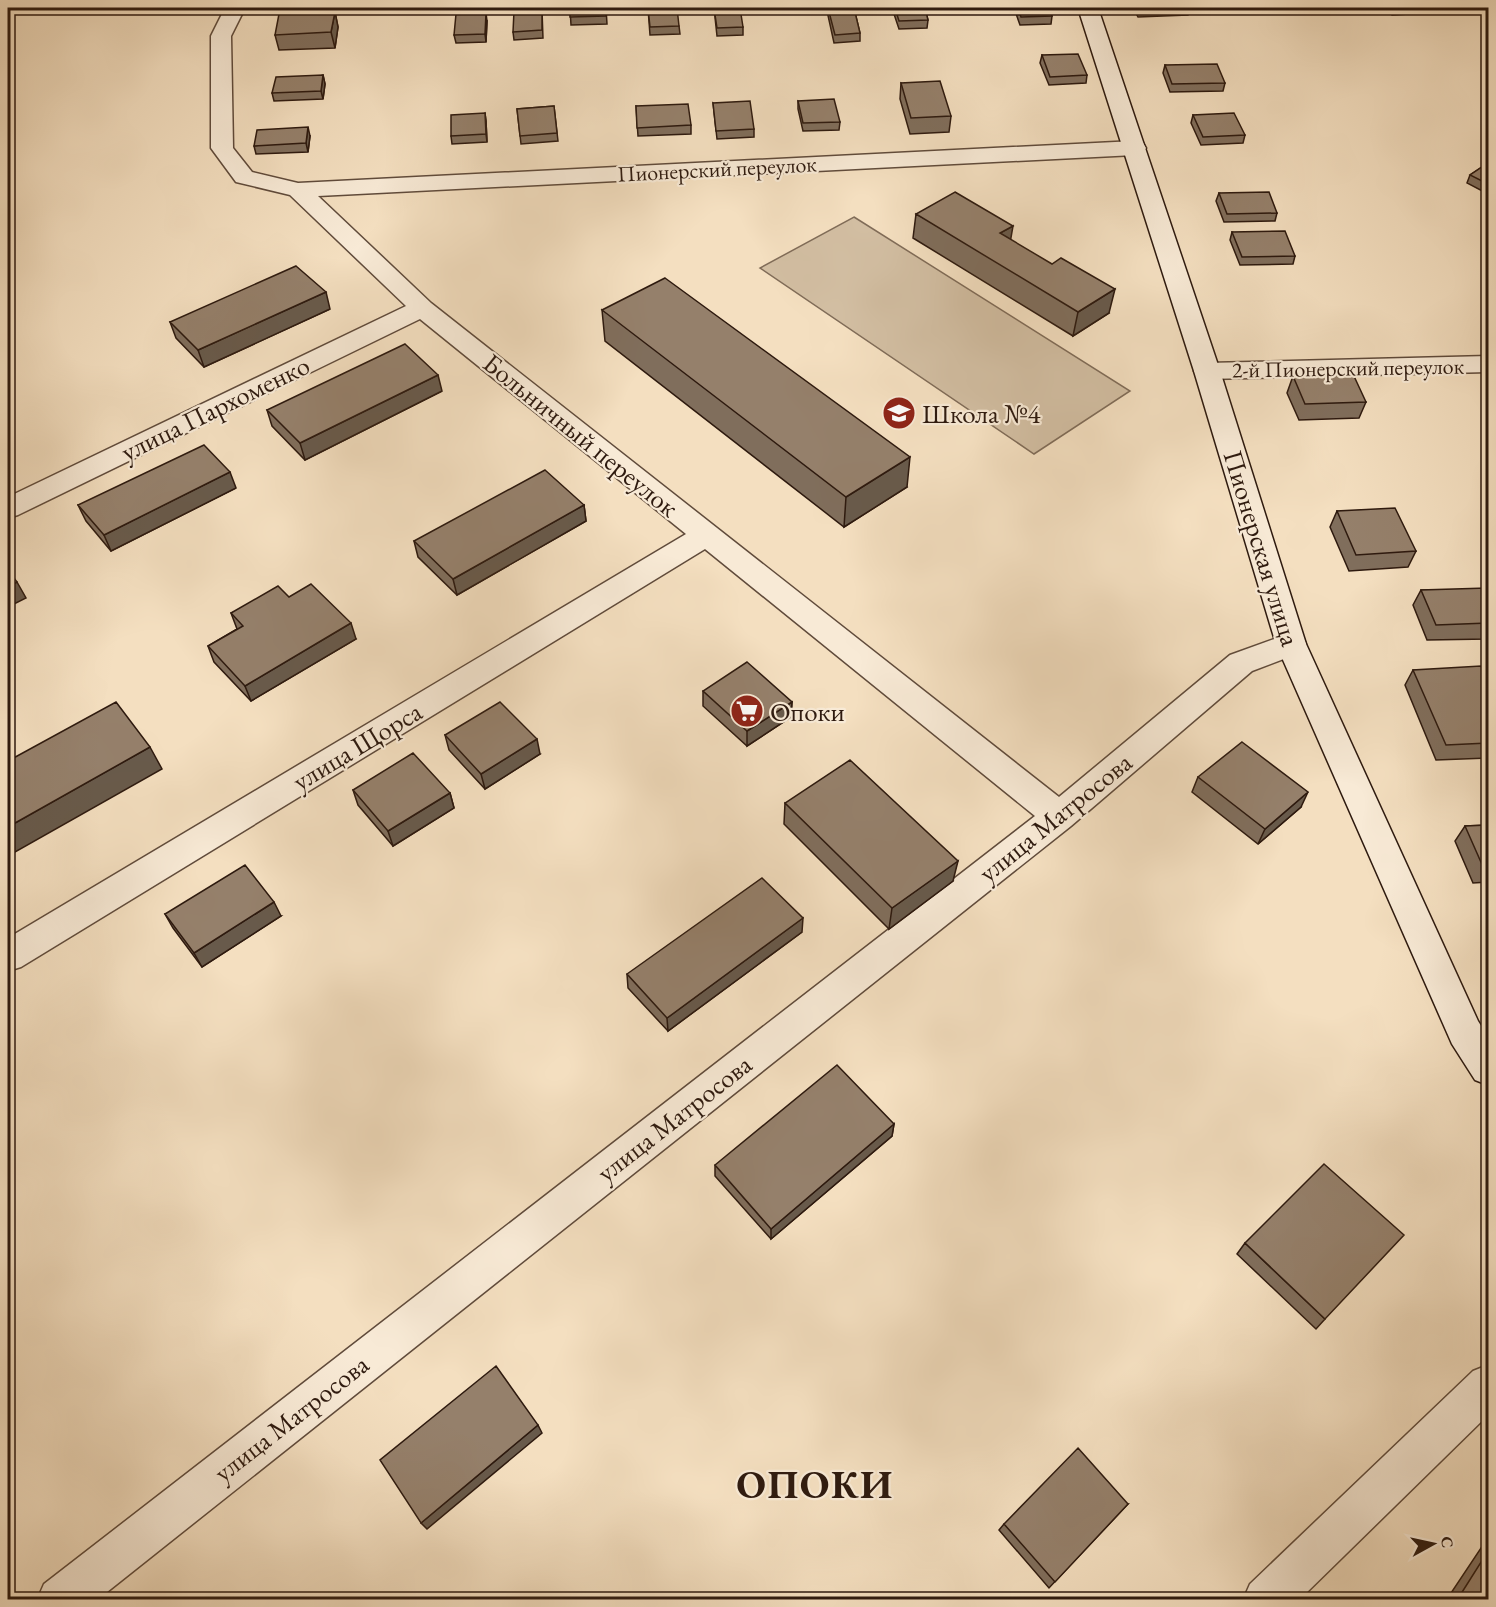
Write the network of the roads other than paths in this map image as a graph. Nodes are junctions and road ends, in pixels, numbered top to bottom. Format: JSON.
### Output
{"nodes":[{"id":1,"x":235,"y":8,"type":"edge"},
{"id":2,"x":1088,"y":8,"type":"edge"},
{"id":3,"x":1135,"y":148,"type":"junction"},
{"id":4,"x":298,"y":190,"type":"junction"},
{"id":5,"x":422,"y":308,"type":"junction"},
{"id":6,"x":1488,"y":364,"type":"edge"},
{"id":7,"x":1207,"y":371,"type":"junction"},
{"id":8,"x":8,"y":508,"type":"edge"},
{"id":9,"x":707,"y":535,"type":"junction"},
{"id":10,"x":1291,"y":644,"type":"junction"},
{"id":11,"x":1059,"y":816,"type":"junction"},
{"id":12,"x":8,"y":956,"type":"edge"},
{"id":13,"x":1488,"y":1068,"type":"edge"},
{"id":14,"x":1488,"y":1386,"type":"edge"},
{"id":15,"x":60,"y":1599,"type":"edge"},
{"id":16,"x":1266,"y":1599,"type":"edge"}],
"edges":[{"from":1,"to":4,"type":"street"},
{"from":2,"to":3,"type":"street","name":"Пионерская улица"},
{"from":3,"to":4,"type":"street","name":"Пионерский переулок"},
{"from":3,"to":7,"type":"street","name":"Пионерская улица"},
{"from":4,"to":5,"type":"street","name":"Больничный переулок"},
{"from":5,"to":8,"type":"street","name":"улица Пархоменко"},
{"from":5,"to":9,"type":"street","name":"Больничный переулок"},
{"from":6,"to":7,"type":"street","name":"2-й Пионерский переулок"},
{"from":7,"to":10,"type":"street","name":"Пионерская улица"},
{"from":9,"to":11,"type":"street","name":"Больничный переулок"},
{"from":9,"to":12,"type":"street","name":"улица Щорса"},
{"from":10,"to":11,"type":"street","name":"улица Матросова"},
{"from":10,"to":13,"type":"street","name":"Пионерская улица"},
{"from":11,"to":15,"type":"street","name":"улица Матросова"},
{"from":14,"to":16,"type":"street"}]}
